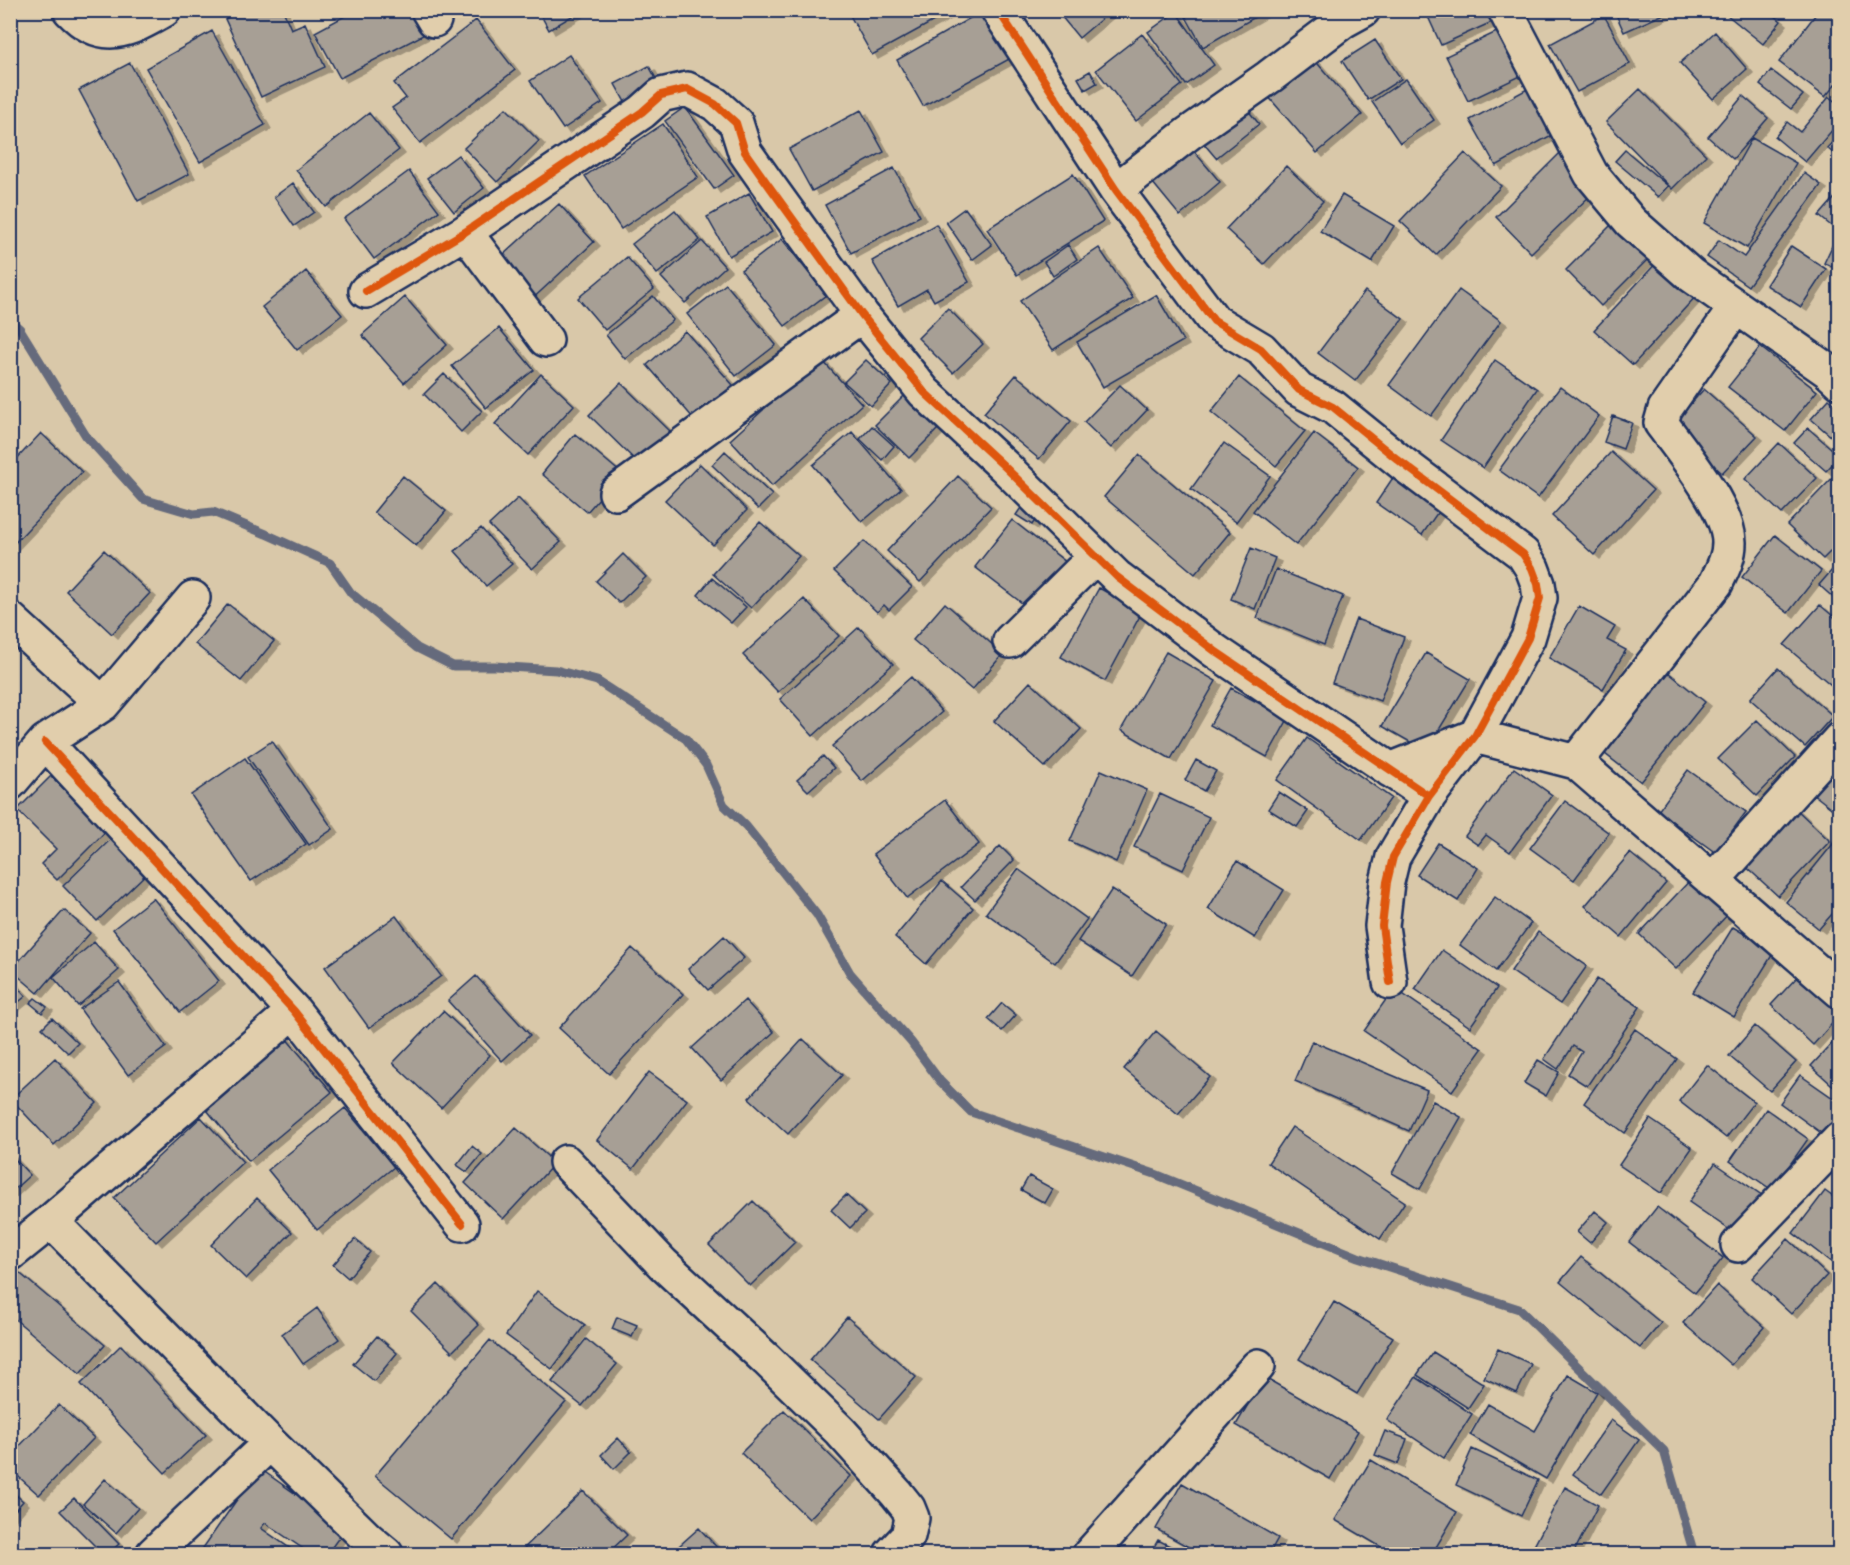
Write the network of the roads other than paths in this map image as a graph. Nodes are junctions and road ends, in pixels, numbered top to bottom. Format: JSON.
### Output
{"nodes":[{"id":1,"x":70,"y":10,"type":"edge"},
{"id":2,"x":164,"y":10,"type":"edge"},
{"id":3,"x":998,"y":10,"type":"edge"},
{"id":4,"x":1363,"y":10,"type":"edge"},
{"id":5,"x":1505,"y":10,"type":"edge"},
{"id":6,"x":1116,"y":190,"type":"junction"},
{"id":7,"x":465,"y":232,"type":"junction"},
{"id":8,"x":366,"y":291,"type":"dead end"},
{"id":9,"x":1736,"y":307,"type":"junction"},
{"id":10,"x":862,"y":315,"type":"junction"},
{"id":11,"x":546,"y":340,"type":"dead end"},
{"id":12,"x":1839,"y":382,"type":"edge"},
{"id":13,"x":616,"y":493,"type":"dead end"},
{"id":14,"x":1096,"y":556,"type":"junction"},
{"id":15,"x":193,"y":598,"type":"dead end"},
{"id":16,"x":10,"y":619,"type":"edge"},
{"id":17,"x":1010,"y":641,"type":"dead end"},
{"id":18,"x":103,"y":704,"type":"junction"},
{"id":19,"x":1475,"y":736,"type":"junction"},
{"id":20,"x":1839,"y":739,"type":"edge"},
{"id":21,"x":45,"y":742,"type":"junction"},
{"id":22,"x":1576,"y":762,"type":"junction"},
{"id":23,"x":1390,"y":770,"type":"junction"},
{"id":24,"x":10,"y":783,"type":"edge"},
{"id":25,"x":1428,"y":796,"type":"junction"},
{"id":26,"x":1712,"y":881,"type":"junction"},
{"id":27,"x":1390,"y":982,"type":"dead end"},
{"id":28,"x":1839,"y":991,"type":"edge"},
{"id":29,"x":294,"y":1011,"type":"junction"},
{"id":30,"x":1839,"y":1139,"type":"edge"},
{"id":31,"x":566,"y":1162,"type":"dead end"},
{"id":32,"x":51,"y":1221,"type":"junction"},
{"id":33,"x":462,"y":1224,"type":"dead end"},
{"id":34,"x":1738,"y":1245,"type":"dead end"},
{"id":35,"x":10,"y":1254,"type":"edge"},
{"id":36,"x":1258,"y":1366,"type":"dead end"},
{"id":37,"x":270,"y":1443,"type":"junction"},
{"id":38,"x":153,"y":1554,"type":"edge"},
{"id":39,"x":387,"y":1554,"type":"edge"},
{"id":40,"x":892,"y":1554,"type":"edge"},
{"id":41,"x":1090,"y":1554,"type":"edge"}],
"edges":[{"from":1,"to":2,"type":"street"},
{"from":3,"to":6,"type":"street"},
{"from":4,"to":6,"type":"street"},
{"from":5,"to":9,"type":"street"},
{"from":6,"to":19,"type":"street"},
{"from":7,"to":8,"type":"street"},
{"from":7,"to":10,"type":"street"},
{"from":7,"to":11,"type":"street"},
{"from":9,"to":12,"type":"street"},
{"from":9,"to":22,"type":"street"},
{"from":10,"to":13,"type":"street"},
{"from":10,"to":14,"type":"street"},
{"from":14,"to":17,"type":"street"},
{"from":14,"to":23,"type":"street"},
{"from":15,"to":18,"type":"street"},
{"from":16,"to":18,"type":"street"},
{"from":18,"to":21,"type":"street"},
{"from":19,"to":22,"type":"street"},
{"from":19,"to":23,"type":"street"},
{"from":19,"to":25,"type":"street"},
{"from":20,"to":26,"type":"street"},
{"from":21,"to":24,"type":"street"},
{"from":21,"to":29,"type":"street"},
{"from":22,"to":26,"type":"street"},
{"from":23,"to":25,"type":"street"},
{"from":25,"to":27,"type":"street"},
{"from":26,"to":28,"type":"street"},
{"from":29,"to":32,"type":"street"},
{"from":29,"to":33,"type":"street"},
{"from":30,"to":34,"type":"street"},
{"from":31,"to":40,"type":"street"},
{"from":32,"to":35,"type":"street"},
{"from":32,"to":37,"type":"street"},
{"from":36,"to":41,"type":"street"},
{"from":37,"to":38,"type":"street"},
{"from":37,"to":39,"type":"street"}]}
